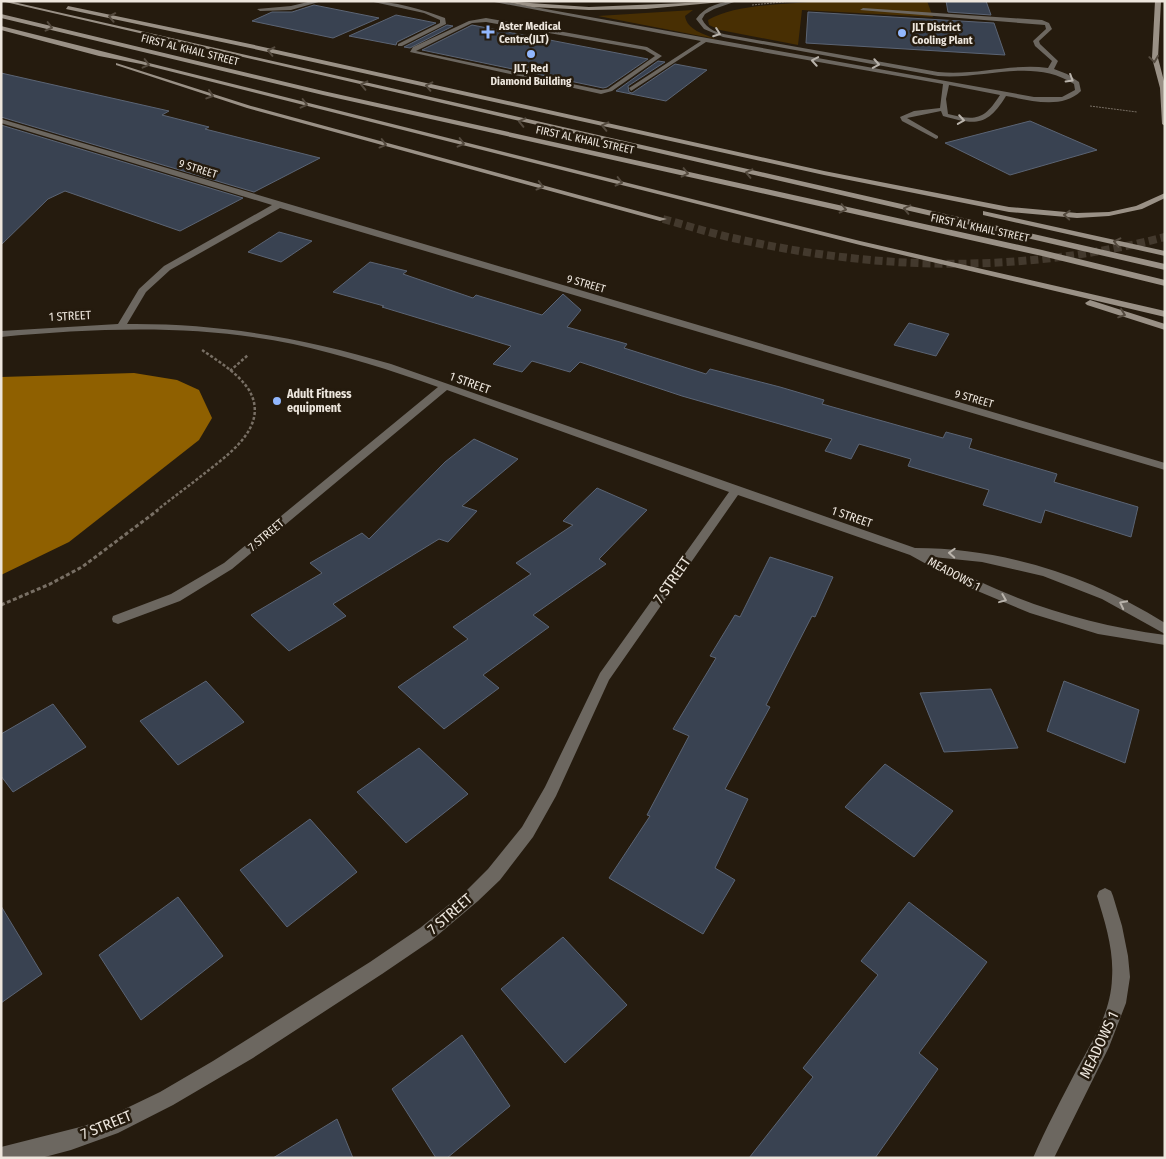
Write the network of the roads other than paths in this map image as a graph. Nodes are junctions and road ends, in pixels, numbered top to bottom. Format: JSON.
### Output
{"nodes":[{"id":1,"x":32,"y":1,"type":"edge"},
{"id":2,"x":392,"y":1,"type":"edge"},
{"id":3,"x":491,"y":1,"type":"edge"},
{"id":4,"x":504,"y":1,"type":"edge"},
{"id":5,"x":731,"y":1,"type":"edge"},
{"id":6,"x":735,"y":1,"type":"edge"},
{"id":7,"x":1158,"y":1,"type":"edge"},
{"id":8,"x":1,"y":2,"type":"edge"},
{"id":9,"x":315,"y":2,"type":"edge"},
{"id":10,"x":378,"y":2,"type":"edge"},
{"id":11,"x":260,"y":9,"type":"dead end"},
{"id":12,"x":863,"y":10,"type":"dead end"},
{"id":13,"x":1,"y":16,"type":"edge"},
{"id":14,"x":562,"y":16,"type":"junction"},
{"id":15,"x":623,"y":26,"type":"junction"},
{"id":16,"x":600,"y":27,"type":"dead end"},
{"id":17,"x":1,"y":28,"type":"edge"},
{"id":18,"x":572,"y":29,"type":"junction"},
{"id":19,"x":588,"y":30,"type":"dead end"},
{"id":20,"x":704,"y":41,"type":"junction"},
{"id":21,"x":400,"y":45,"type":"dead end"},
{"id":22,"x":98,"y":54,"type":"junction"},
{"id":23,"x":1049,"y":71,"type":"junction"},
{"id":24,"x":946,"y":84,"type":"junction"},
{"id":25,"x":631,"y":89,"type":"dead end"},
{"id":26,"x":1164,"y":90,"type":"edge"},
{"id":27,"x":1004,"y":94,"type":"junction"},
{"id":28,"x":944,"y":109,"type":"junction"},
{"id":29,"x":1,"y":121,"type":"edge"},
{"id":30,"x":1165,"y":124,"type":"edge"},
{"id":31,"x":936,"y":137,"type":"dead end"},
{"id":32,"x":824,"y":173,"type":"junction"},
{"id":33,"x":1165,"y":195,"type":"edge"},
{"id":34,"x":279,"y":205,"type":"junction"},
{"id":35,"x":663,"y":219,"type":"tunnel mouth"},
{"id":36,"x":1165,"y":254,"type":"edge"},
{"id":37,"x":1165,"y":267,"type":"edge"},
{"id":38,"x":1165,"y":283,"type":"edge"},
{"id":39,"x":1060,"y":290,"type":"junction"},
{"id":40,"x":1165,"y":314,"type":"edge"},
{"id":41,"x":121,"y":327,"type":"junction"},
{"id":42,"x":1165,"y":327,"type":"edge"},
{"id":43,"x":1,"y":334,"type":"edge"},
{"id":44,"x":445,"y":387,"type":"junction"},
{"id":45,"x":1165,"y":467,"type":"edge"},
{"id":46,"x":735,"y":491,"type":"junction"},
{"id":47,"x":914,"y":552,"type":"junction"},
{"id":48,"x":118,"y":619,"type":"dead end"},
{"id":49,"x":1165,"y":629,"type":"edge"},
{"id":50,"x":1165,"y":640,"type":"edge"},
{"id":51,"x":1105,"y":896,"type":"dead end"},
{"id":52,"x":1,"y":1157,"type":"edge"},
{"id":53,"x":1043,"y":1158,"type":"edge"}],
"edges":[{"from":32,"to":1,"type":"main road","one_way":true},
{"from":2,"to":10,"type":"street"},
{"from":3,"to":14,"type":"street"},
{"from":4,"to":5,"type":"main road"},
{"from":6,"to":23,"type":"street","one_way":true},
{"from":7,"to":26,"type":"main road","one_way":true},
{"from":37,"to":8,"type":"main road","name":"FIRST AL KHAIL STREET","one_way":true},
{"from":9,"to":11,"type":"street"},
{"from":10,"to":21,"type":"street"},
{"from":12,"to":23,"type":"street"},
{"from":13,"to":38,"type":"main road","name":"FIRST AL KHAIL STREET","one_way":true},
{"from":14,"to":15,"type":"street"},
{"from":14,"to":18,"type":"street"},
{"from":15,"to":16,"type":"street"},
{"from":15,"to":20,"type":"street"},
{"from":17,"to":22,"type":"main road"},
{"from":18,"to":18,"type":"street"},
{"from":18,"to":19,"type":"street"},
{"from":24,"to":20,"type":"street","one_way":true},
{"from":20,"to":25,"type":"street"},
{"from":22,"to":35,"type":"main road","one_way":true},
{"from":22,"to":39,"type":"main road","one_way":true},
{"from":23,"to":27,"type":"street","one_way":true},
{"from":24,"to":27,"type":"street"},
{"from":24,"to":28,"type":"street"},
{"from":26,"to":30,"type":"main road"},
{"from":28,"to":27,"type":"street","one_way":true},
{"from":28,"to":31,"type":"street"},
{"from":29,"to":34,"type":"street","name":"9 STREET"},
{"from":33,"to":32,"type":"main road","one_way":true},
{"from":36,"to":32,"type":"main road","one_way":true},
{"from":34,"to":41,"type":"street"},
{"from":34,"to":45,"type":"street","name":"9 STREET"},
{"from":39,"to":40,"type":"main road"},
{"from":39,"to":42,"type":"main road","one_way":true},
{"from":41,"to":43,"type":"street","name":"1 STREET"},
{"from":41,"to":44,"type":"street","name":"1 STREET"},
{"from":44,"to":46,"type":"street","name":"1 STREET"},
{"from":44,"to":48,"type":"street","name":"7 STREET"},
{"from":46,"to":47,"type":"street","name":"1 STREET"},
{"from":46,"to":52,"type":"street","name":"7 STREET"},
{"from":49,"to":47,"type":"street","name":"MEADOWS 1","one_way":true},
{"from":47,"to":50,"type":"street","name":"MEADOWS 1","one_way":true},
{"from":51,"to":53,"type":"street","name":"MEADOWS 1"}]}
